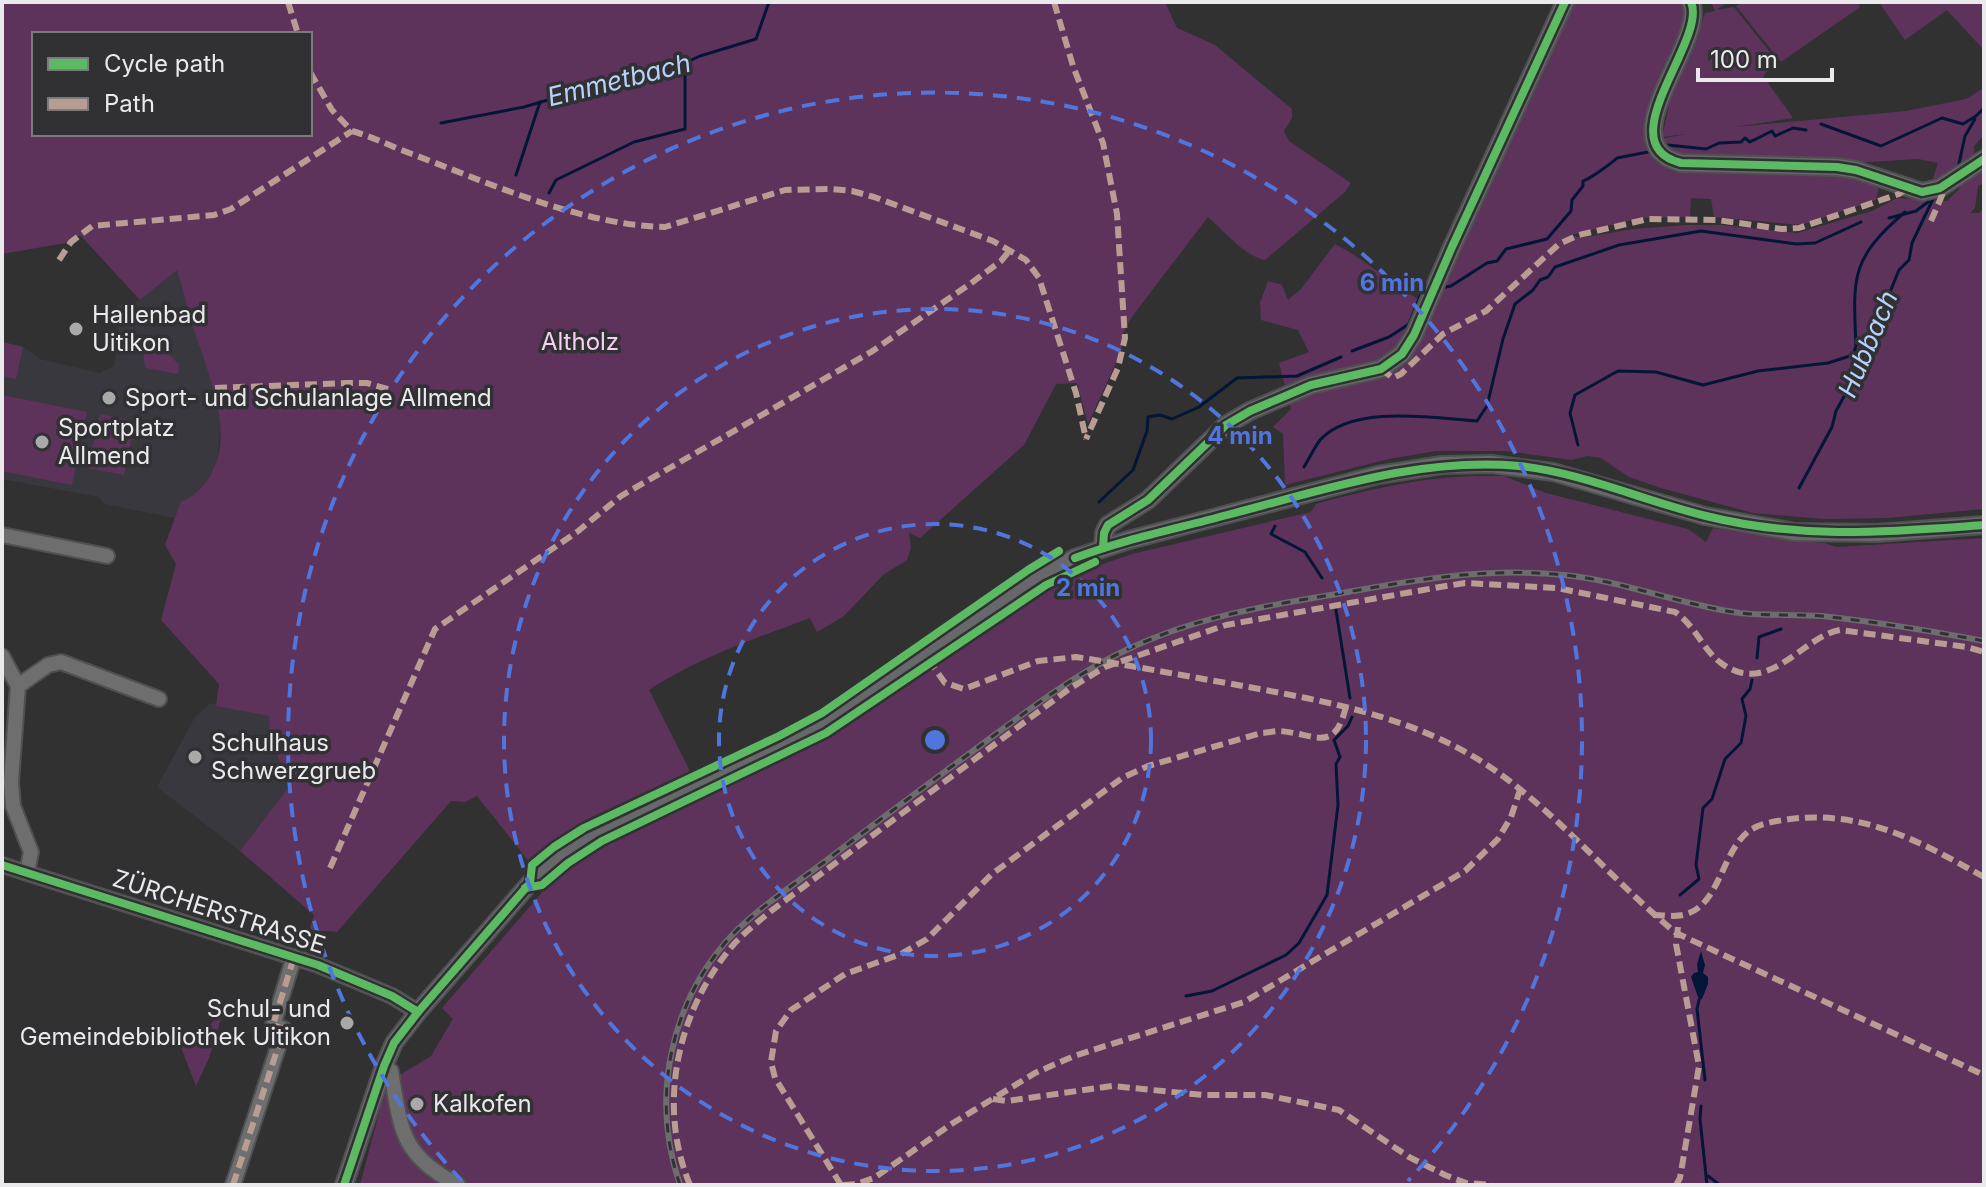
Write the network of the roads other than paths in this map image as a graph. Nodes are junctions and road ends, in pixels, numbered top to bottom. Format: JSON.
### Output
{"nodes":[{"id":1,"x":1565,"y":2,"type":"edge"},
{"id":2,"x":1691,"y":2,"type":"edge"},
{"id":3,"x":1984,"y":159,"type":"edge"},
{"id":4,"x":1984,"y":525,"type":"edge"},
{"id":5,"x":2,"y":535,"type":"edge"},
{"id":6,"x":1103,"y":548,"type":"junction"},
{"id":7,"x":107,"y":556,"type":"dead end"},
{"id":8,"x":2,"y":656,"type":"edge"},
{"id":9,"x":18,"y":686,"type":"junction"},
{"id":10,"x":159,"y":699,"type":"dead end"},
{"id":11,"x":6,"y":780,"type":"edge"},
{"id":12,"x":2,"y":865,"type":"edge"},
{"id":13,"x":27,"y":873,"type":"junction"},
{"id":14,"x":294,"y":957,"type":"junction"},
{"id":15,"x":418,"y":1012,"type":"junction"},
{"id":16,"x":384,"y":1066,"type":"junction"},
{"id":17,"x":233,"y":1185,"type":"edge"},
{"id":18,"x":344,"y":1185,"type":"edge"},
{"id":19,"x":458,"y":1185,"type":"edge"}],
"edges":[{"from":1,"to":6,"type":"main road"},
{"from":2,"to":3,"type":"main road"},
{"from":4,"to":6,"type":"main road"},
{"from":5,"to":7,"type":"street"},
{"from":6,"to":15,"type":"main road"},
{"from":8,"to":9,"type":"street"},
{"from":9,"to":10,"type":"street"},
{"from":9,"to":11,"type":"street"},
{"from":11,"to":13,"type":"street"},
{"from":12,"to":13,"type":"street","name":"ZÜRCHERSTRASSE"},
{"from":13,"to":14,"type":"street","name":"ZÜRCHERSTRASSE"},
{"from":14,"to":15,"type":"street","name":"ZÜRCHERSTRASSE"},
{"from":14,"to":17,"type":"street"},
{"from":15,"to":16,"type":"main road"},
{"from":16,"to":18,"type":"main road"},
{"from":16,"to":19,"type":"street"}]}
